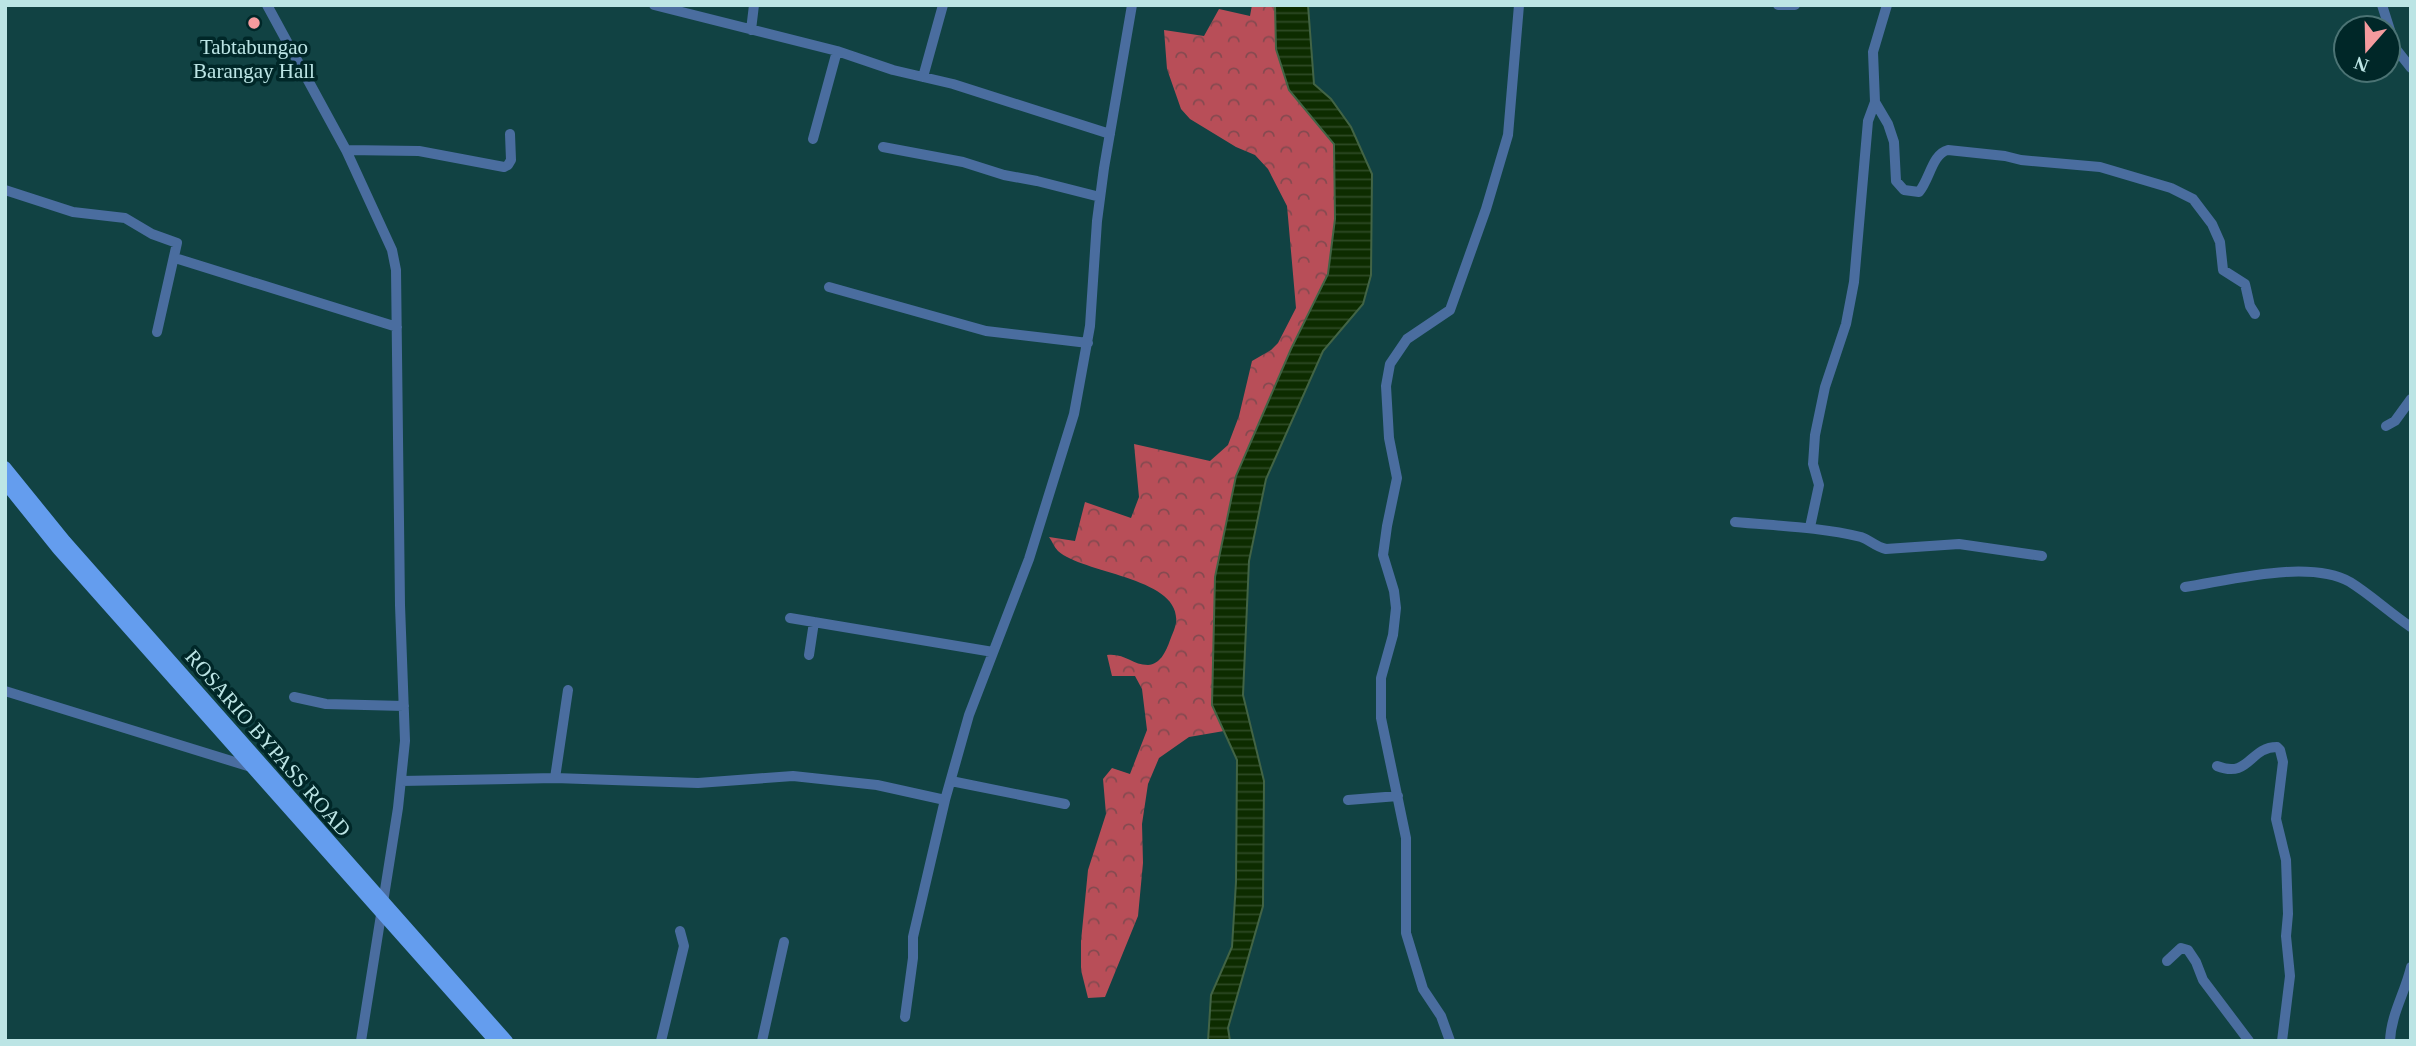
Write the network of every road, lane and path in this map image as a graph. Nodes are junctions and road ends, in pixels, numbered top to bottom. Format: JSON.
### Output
{"nodes":[{"id":1,"x":267,"y":5,"type":"edge"},
{"id":2,"x":654,"y":5,"type":"edge"},
{"id":3,"x":754,"y":5,"type":"edge"},
{"id":4,"x":943,"y":5,"type":"edge"},
{"id":5,"x":1132,"y":5,"type":"edge"},
{"id":6,"x":1519,"y":5,"type":"edge"},
{"id":7,"x":1778,"y":5,"type":"edge"},
{"id":8,"x":1794,"y":5,"type":"edge"},
{"id":9,"x":1887,"y":5,"type":"edge"},
{"id":10,"x":2382,"y":5,"type":"edge"},
{"id":11,"x":679,"y":8,"type":"edge"},
{"id":12,"x":751,"y":30,"type":"junction"},
{"id":13,"x":836,"y":51,"type":"junction"},
{"id":14,"x":2411,"y":68,"type":"edge"},
{"id":15,"x":923,"y":77,"type":"junction"},
{"id":16,"x":1875,"y":102,"type":"junction"},
{"id":17,"x":510,"y":134,"type":"dead end"},
{"id":18,"x":1110,"y":134,"type":"junction"},
{"id":19,"x":813,"y":139,"type":"dead end"},
{"id":20,"x":883,"y":147,"type":"dead end"},
{"id":21,"x":346,"y":150,"type":"junction"},
{"id":22,"x":5,"y":190,"type":"edge"},
{"id":23,"x":1100,"y":197,"type":"junction"},
{"id":24,"x":175,"y":258,"type":"junction"},
{"id":25,"x":829,"y":287,"type":"dead end"},
{"id":26,"x":2255,"y":314,"type":"dead end"},
{"id":27,"x":397,"y":327,"type":"junction"},
{"id":28,"x":157,"y":332,"type":"dead end"},
{"id":29,"x":1088,"y":343,"type":"junction"},
{"id":30,"x":2411,"y":399,"type":"edge"},
{"id":31,"x":2386,"y":426,"type":"dead end"},
{"id":32,"x":5,"y":467,"type":"edge"},
{"id":33,"x":5,"y":483,"type":"edge"},
{"id":34,"x":1735,"y":522,"type":"dead end"},
{"id":35,"x":1810,"y":527,"type":"junction"},
{"id":36,"x":2042,"y":556,"type":"dead end"},
{"id":37,"x":2185,"y":587,"type":"dead end"},
{"id":38,"x":790,"y":618,"type":"dead end"},
{"id":39,"x":814,"y":622,"type":"junction"},
{"id":40,"x":2411,"y":627,"type":"edge"},
{"id":41,"x":992,"y":652,"type":"junction"},
{"id":42,"x":809,"y":655,"type":"dead end"},
{"id":43,"x":568,"y":690,"type":"dead end"},
{"id":44,"x":5,"y":691,"type":"edge"},
{"id":45,"x":294,"y":697,"type":"dead end"},
{"id":46,"x":404,"y":706,"type":"junction"},
{"id":47,"x":2217,"y":766,"type":"dead end"},
{"id":48,"x":251,"y":767,"type":"junction"},
{"id":49,"x":555,"y":778,"type":"junction"},
{"id":50,"x":401,"y":781,"type":"junction"},
{"id":51,"x":951,"y":781,"type":"junction"},
{"id":52,"x":1398,"y":796,"type":"junction"},
{"id":53,"x":945,"y":800,"type":"junction"},
{"id":54,"x":1348,"y":800,"type":"dead end"},
{"id":55,"x":1065,"y":804,"type":"dead end"},
{"id":56,"x":383,"y":909,"type":"junction"},
{"id":57,"x":680,"y":931,"type":"dead end"},
{"id":58,"x":784,"y":942,"type":"dead end"},
{"id":59,"x":2167,"y":961,"type":"dead end"},
{"id":60,"x":2411,"y":967,"type":"edge"},
{"id":61,"x":905,"y":1017,"type":"dead end"},
{"id":62,"x":361,"y":1041,"type":"edge"},
{"id":63,"x":495,"y":1041,"type":"edge"},
{"id":64,"x":508,"y":1041,"type":"edge"},
{"id":65,"x":661,"y":1041,"type":"edge"},
{"id":66,"x":762,"y":1041,"type":"edge"},
{"id":67,"x":1450,"y":1041,"type":"edge"},
{"id":68,"x":2249,"y":1041,"type":"edge"},
{"id":69,"x":2282,"y":1041,"type":"edge"},
{"id":70,"x":2390,"y":1041,"type":"edge"}],
"edges":[{"from":1,"to":21,"type":"street"},
{"from":2,"to":11,"type":"street"},
{"from":3,"to":12,"type":"street"},
{"from":4,"to":15,"type":"street"},
{"from":5,"to":18,"type":"street"},
{"from":6,"to":52,"type":"street"},
{"from":7,"to":8,"type":"street"},
{"from":9,"to":16,"type":"street"},
{"from":10,"to":14,"type":"street"},
{"from":11,"to":12,"type":"street"},
{"from":12,"to":13,"type":"street"},
{"from":13,"to":15,"type":"street"},
{"from":13,"to":19,"type":"street"},
{"from":15,"to":18,"type":"street"},
{"from":16,"to":26,"type":"street"},
{"from":16,"to":35,"type":"street"},
{"from":17,"to":21,"type":"street"},
{"from":18,"to":23,"type":"street"},
{"from":20,"to":23,"type":"street"},
{"from":21,"to":27,"type":"street"},
{"from":22,"to":24,"type":"street"},
{"from":23,"to":29,"type":"street"},
{"from":24,"to":27,"type":"street"},
{"from":24,"to":28,"type":"street"},
{"from":25,"to":29,"type":"street"},
{"from":27,"to":46,"type":"street"},
{"from":29,"to":41,"type":"street"},
{"from":30,"to":31,"type":"street"},
{"from":32,"to":56,"type":"main road","name":"ROSARIO BYPASS ROAD"},
{"from":33,"to":48,"type":"main road","name":"ROSARIO BYPASS ROAD"},
{"from":34,"to":35,"type":"street"},
{"from":35,"to":36,"type":"street"},
{"from":37,"to":40,"type":"street"},
{"from":38,"to":39,"type":"street"},
{"from":39,"to":41,"type":"street"},
{"from":39,"to":42,"type":"street"},
{"from":41,"to":51,"type":"street"},
{"from":43,"to":49,"type":"street"},
{"from":44,"to":48,"type":"street"},
{"from":45,"to":46,"type":"street"},
{"from":46,"to":50,"type":"street"},
{"from":47,"to":69,"type":"street"},
{"from":48,"to":56,"type":"main road","name":"ROSARIO BYPASS ROAD"},
{"from":49,"to":50,"type":"street"},
{"from":49,"to":53,"type":"street"},
{"from":50,"to":56,"type":"street"},
{"from":51,"to":53,"type":"street"},
{"from":51,"to":55,"type":"street"},
{"from":52,"to":54,"type":"street"},
{"from":52,"to":67,"type":"street"},
{"from":53,"to":61,"type":"street"},
{"from":56,"to":62,"type":"street"},
{"from":56,"to":63,"type":"main road","name":"ROSARIO BYPASS ROAD"},
{"from":56,"to":64,"type":"main road","name":"ROSARIO BYPASS ROAD"},
{"from":57,"to":65,"type":"street"},
{"from":58,"to":66,"type":"street"},
{"from":59,"to":68,"type":"street"},
{"from":60,"to":70,"type":"street"}]}
